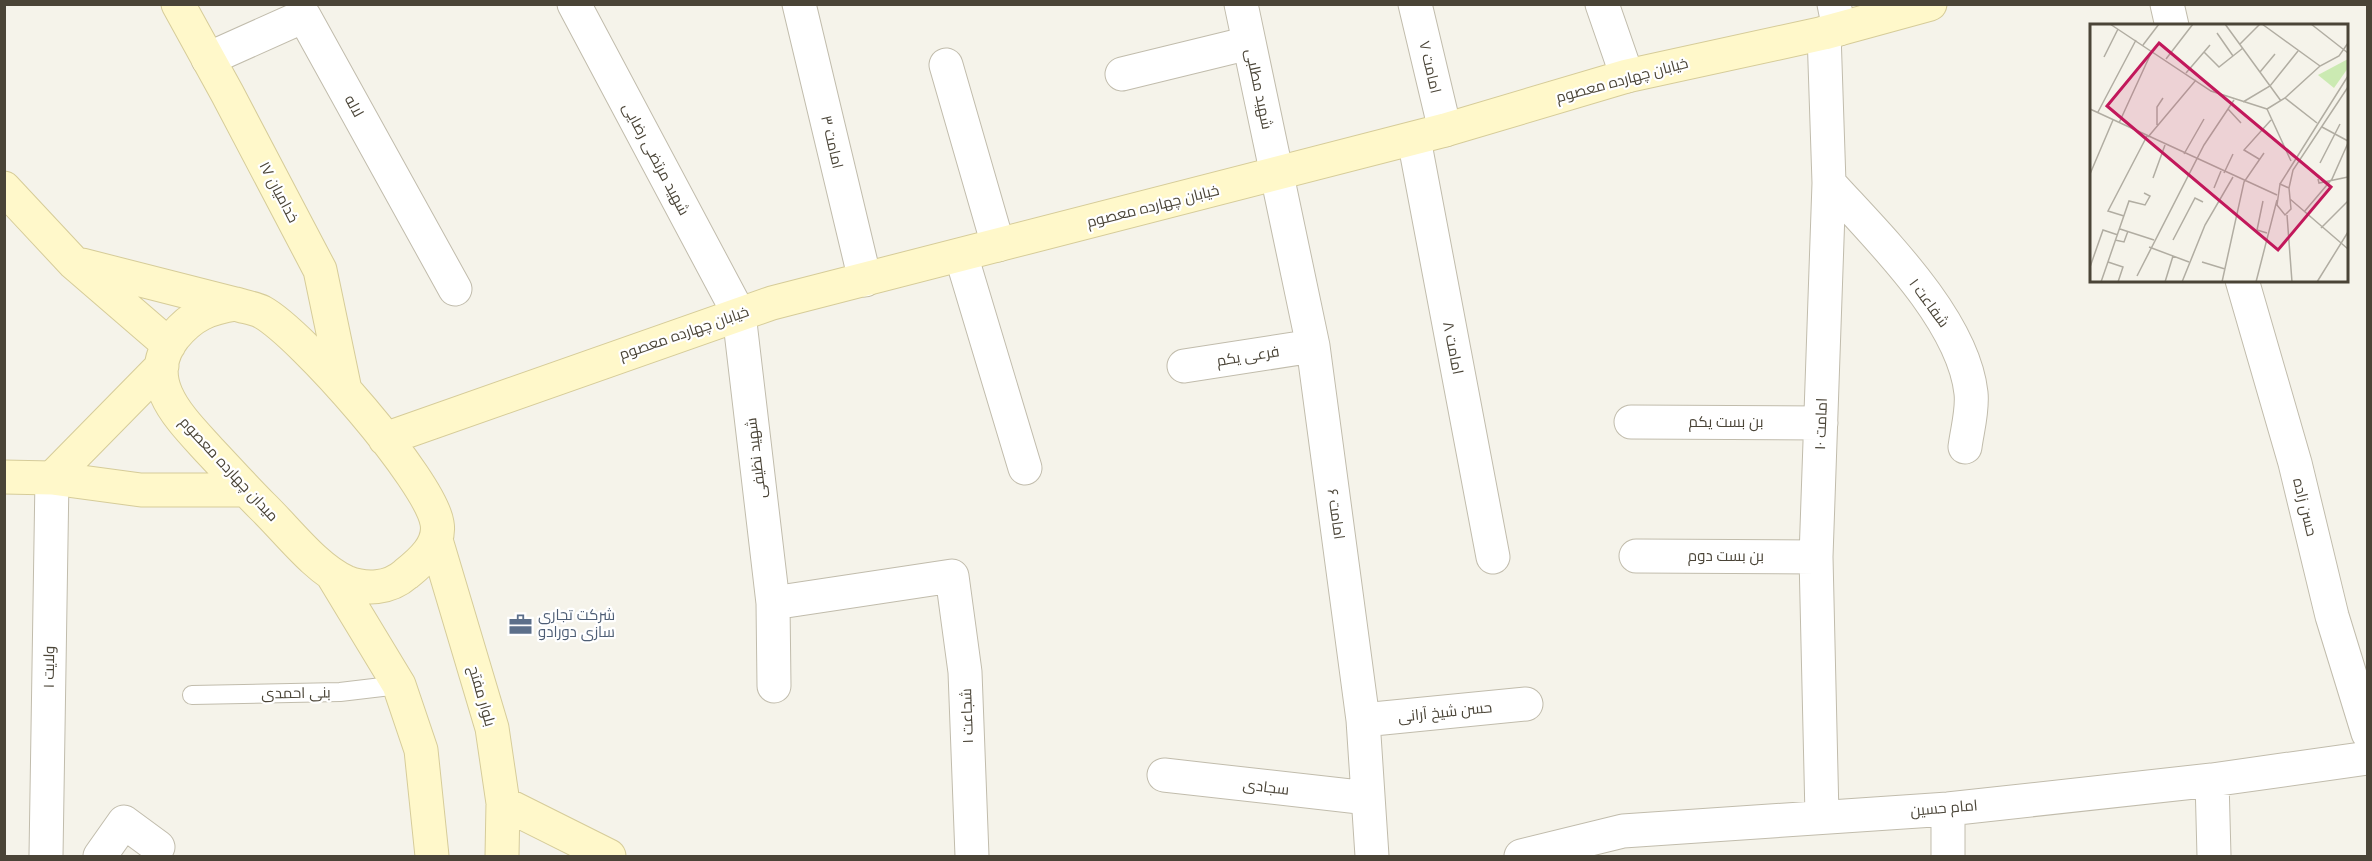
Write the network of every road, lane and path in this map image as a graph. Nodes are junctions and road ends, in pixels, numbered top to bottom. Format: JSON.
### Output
{"nodes":[{"id":1,"x":178,"y":4,"type":"edge"},
{"id":2,"x":574,"y":4,"type":"edge"},
{"id":3,"x":799,"y":4,"type":"edge"},
{"id":4,"x":1241,"y":4,"type":"edge"},
{"id":5,"x":1415,"y":4,"type":"edge"},
{"id":6,"x":1602,"y":4,"type":"edge"},
{"id":7,"x":1930,"y":4,"type":"edge"},
{"id":8,"x":2167,"y":4,"type":"edge"},
{"id":9,"x":1832,"y":22,"type":"edge"},
{"id":10,"x":2172,"y":24,"type":"edge"},
{"id":11,"x":1249,"y":43,"type":"junction"},
{"id":12,"x":208,"y":59,"type":"junction"},
{"id":13,"x":946,"y":65,"type":"dead end"},
{"id":14,"x":1122,"y":74,"type":"dead end"},
{"id":15,"x":1627,"y":76,"type":"junction"},
{"id":16,"x":1445,"y":130,"type":"junction"},
{"id":17,"x":1413,"y":139,"type":"junction"},
{"id":18,"x":1277,"y":174,"type":"junction"},
{"id":19,"x":1829,"y":183,"type":"junction"},
{"id":20,"x":4,"y":188,"type":"edge"},
{"id":21,"x":998,"y":245,"type":"junction"},
{"id":22,"x":961,"y":255,"type":"junction"},
{"id":23,"x":74,"y":263,"type":"junction"},
{"id":24,"x":865,"y":280,"type":"junction"},
{"id":25,"x":2243,"y":282,"type":"edge"},
{"id":26,"x":455,"y":289,"type":"dead end"},
{"id":27,"x":236,"y":304,"type":"junction"},
{"id":28,"x":739,"y":314,"type":"junction"},
{"id":29,"x":1313,"y":346,"type":"junction"},
{"id":30,"x":165,"y":356,"type":"junction"},
{"id":31,"x":1184,"y":366,"type":"dead end"},
{"id":32,"x":346,"y":392,"type":"junction"},
{"id":33,"x":1630,"y":422,"type":"dead end"},
{"id":34,"x":1821,"y":423,"type":"junction"},
{"id":35,"x":385,"y":439,"type":"junction"},
{"id":36,"x":1965,"y":447,"type":"dead end"},
{"id":37,"x":1025,"y":468,"type":"dead end"},
{"id":38,"x":4,"y":477,"type":"edge"},
{"id":39,"x":52,"y":478,"type":"junction"},
{"id":40,"x":246,"y":490,"type":"junction"},
{"id":41,"x":436,"y":540,"type":"junction"},
{"id":42,"x":1636,"y":556,"type":"dead end"},
{"id":43,"x":1816,"y":556,"type":"junction"},
{"id":44,"x":1493,"y":557,"type":"dead end"},
{"id":45,"x":333,"y":576,"type":"junction"},
{"id":46,"x":772,"y":603,"type":"junction"},
{"id":47,"x":399,"y":685,"type":"junction"},
{"id":48,"x":774,"y":686,"type":"dead end"},
{"id":49,"x":192,"y":695,"type":"dead end"},
{"id":50,"x":1526,"y":704,"type":"dead end"},
{"id":51,"x":1363,"y":720,"type":"junction"},
{"id":52,"x":2367,"y":733,"type":"edge"},
{"id":53,"x":2367,"y":758,"type":"edge"},
{"id":54,"x":1164,"y":775,"type":"dead end"},
{"id":55,"x":2212,"y":780,"type":"junction"},
{"id":56,"x":1368,"y":798,"type":"junction"},
{"id":57,"x":502,"y":803,"type":"junction"},
{"id":58,"x":1948,"y":809,"type":"junction"},
{"id":59,"x":1822,"y":816,"type":"junction"},
{"id":60,"x":158,"y":847,"type":"dead end"},
{"id":61,"x":46,"y":856,"type":"edge"},
{"id":62,"x":100,"y":856,"type":"edge"},
{"id":63,"x":432,"y":856,"type":"edge"},
{"id":64,"x":502,"y":856,"type":"edge"},
{"id":65,"x":609,"y":856,"type":"edge"},
{"id":66,"x":972,"y":856,"type":"edge"},
{"id":67,"x":1372,"y":856,"type":"edge"},
{"id":68,"x":1521,"y":856,"type":"edge"},
{"id":69,"x":1948,"y":856,"type":"edge"},
{"id":70,"x":2214,"y":856,"type":"edge"}],
"edges":[{"from":1,"to":12,"type":"street","name":"خدامیان ۱۷"},
{"from":2,"to":28,"type":"street","name":"شهید مرتضی رضایی"},
{"from":3,"to":24,"type":"street","name":"امامت ۳"},
{"from":4,"to":11,"type":"street","name":"شهید مطلبی"},
{"from":5,"to":16,"type":"street","name":"امامت ۷"},
{"from":6,"to":15,"type":"street"},
{"from":7,"to":9,"type":"street","name":"خیابان چهارده معصوم"},
{"from":8,"to":10,"type":"street"},
{"from":9,"to":15,"type":"street","name":"خیابان چهارده معصوم"},
{"from":9,"to":19,"type":"street","name":"امامت ۱۰"},
{"from":11,"to":14,"type":"street"},
{"from":11,"to":18,"type":"street","name":"شهید مطلبی"},
{"from":12,"to":26,"type":"street","name":"لاله"},
{"from":12,"to":32,"type":"street","name":"خدامیان ۱۷"},
{"from":13,"to":21,"type":"street"},
{"from":15,"to":16,"type":"street","name":"خیابان چهارده معصوم"},
{"from":16,"to":17,"type":"street","name":"خیابان چهارده معصوم"},
{"from":17,"to":18,"type":"street","name":"خیابان چهارده معصوم"},
{"from":17,"to":44,"type":"street","name":"امامت ۸"},
{"from":18,"to":21,"type":"street","name":"خیابان چهارده معصوم"},
{"from":18,"to":29,"type":"street","name":"امامت ۶"},
{"from":19,"to":34,"type":"street","name":"امامت ۱۰"},
{"from":19,"to":36,"type":"street","name":"شفاعت ۱"},
{"from":20,"to":23,"type":"street"},
{"from":21,"to":22,"type":"street","name":"خیابان چهارده معصوم"},
{"from":22,"to":24,"type":"street","name":"خیابان چهارده معصوم"},
{"from":22,"to":37,"type":"street"},
{"from":23,"to":27,"type":"street"},
{"from":23,"to":30,"type":"street"},
{"from":24,"to":28,"type":"street","name":"خیابان چهارده معصوم"},
{"from":25,"to":52,"type":"street","name":"حسن زاده"},
{"from":27,"to":30,"type":"street"},
{"from":27,"to":32,"type":"street"},
{"from":28,"to":35,"type":"street","name":"خیابان چهارده معصوم"},
{"from":28,"to":46,"type":"street","name":"شهید نظیفی"},
{"from":29,"to":31,"type":"street","name":"فرعی یکم"},
{"from":29,"to":51,"type":"street","name":"امامت ۶"},
{"from":30,"to":39,"type":"street"},
{"from":30,"to":40,"type":"street","name":"میدان چهارده معصوم"},
{"from":32,"to":35,"type":"street"},
{"from":33,"to":34,"type":"street","name":"بن بست یکم"},
{"from":34,"to":43,"type":"street","name":"امامت ۱۰"},
{"from":35,"to":41,"type":"street"},
{"from":38,"to":39,"type":"street"},
{"from":39,"to":40,"type":"street"},
{"from":39,"to":61,"type":"street","name":"ولایت ۱"},
{"from":40,"to":45,"type":"street","name":"میدان چهارده معصوم"},
{"from":41,"to":45,"type":"street","name":"میدان چهارده معصوم"},
{"from":41,"to":57,"type":"street","name":"بلوار مفتح"},
{"from":42,"to":43,"type":"street","name":"بن بست دوم"},
{"from":43,"to":59,"type":"street","name":"امامت ۱۰"},
{"from":45,"to":47,"type":"street"},
{"from":46,"to":48,"type":"street","name":"شهید نظیفی"},
{"from":46,"to":66,"type":"street","name":"شجاعت ۱"},
{"from":47,"to":49,"type":"lane","name":"بنی احمدی"},
{"from":47,"to":63,"type":"street"},
{"from":50,"to":51,"type":"street","name":"حسن شیخ آرانی"},
{"from":51,"to":56,"type":"street","name":"امامت ۶"},
{"from":53,"to":55,"type":"street","name":"امام حسین"},
{"from":54,"to":56,"type":"street","name":"سجادی"},
{"from":55,"to":58,"type":"street","name":"امام حسین"},
{"from":55,"to":70,"type":"street"},
{"from":56,"to":67,"type":"street","name":"امامت ۶"},
{"from":57,"to":64,"type":"street","name":"بلوار مفتح"},
{"from":57,"to":65,"type":"street"},
{"from":58,"to":59,"type":"street","name":"امام حسین"},
{"from":58,"to":69,"type":"street"},
{"from":59,"to":68,"type":"street","name":"امام حسین"},
{"from":60,"to":62,"type":"street"}]}
